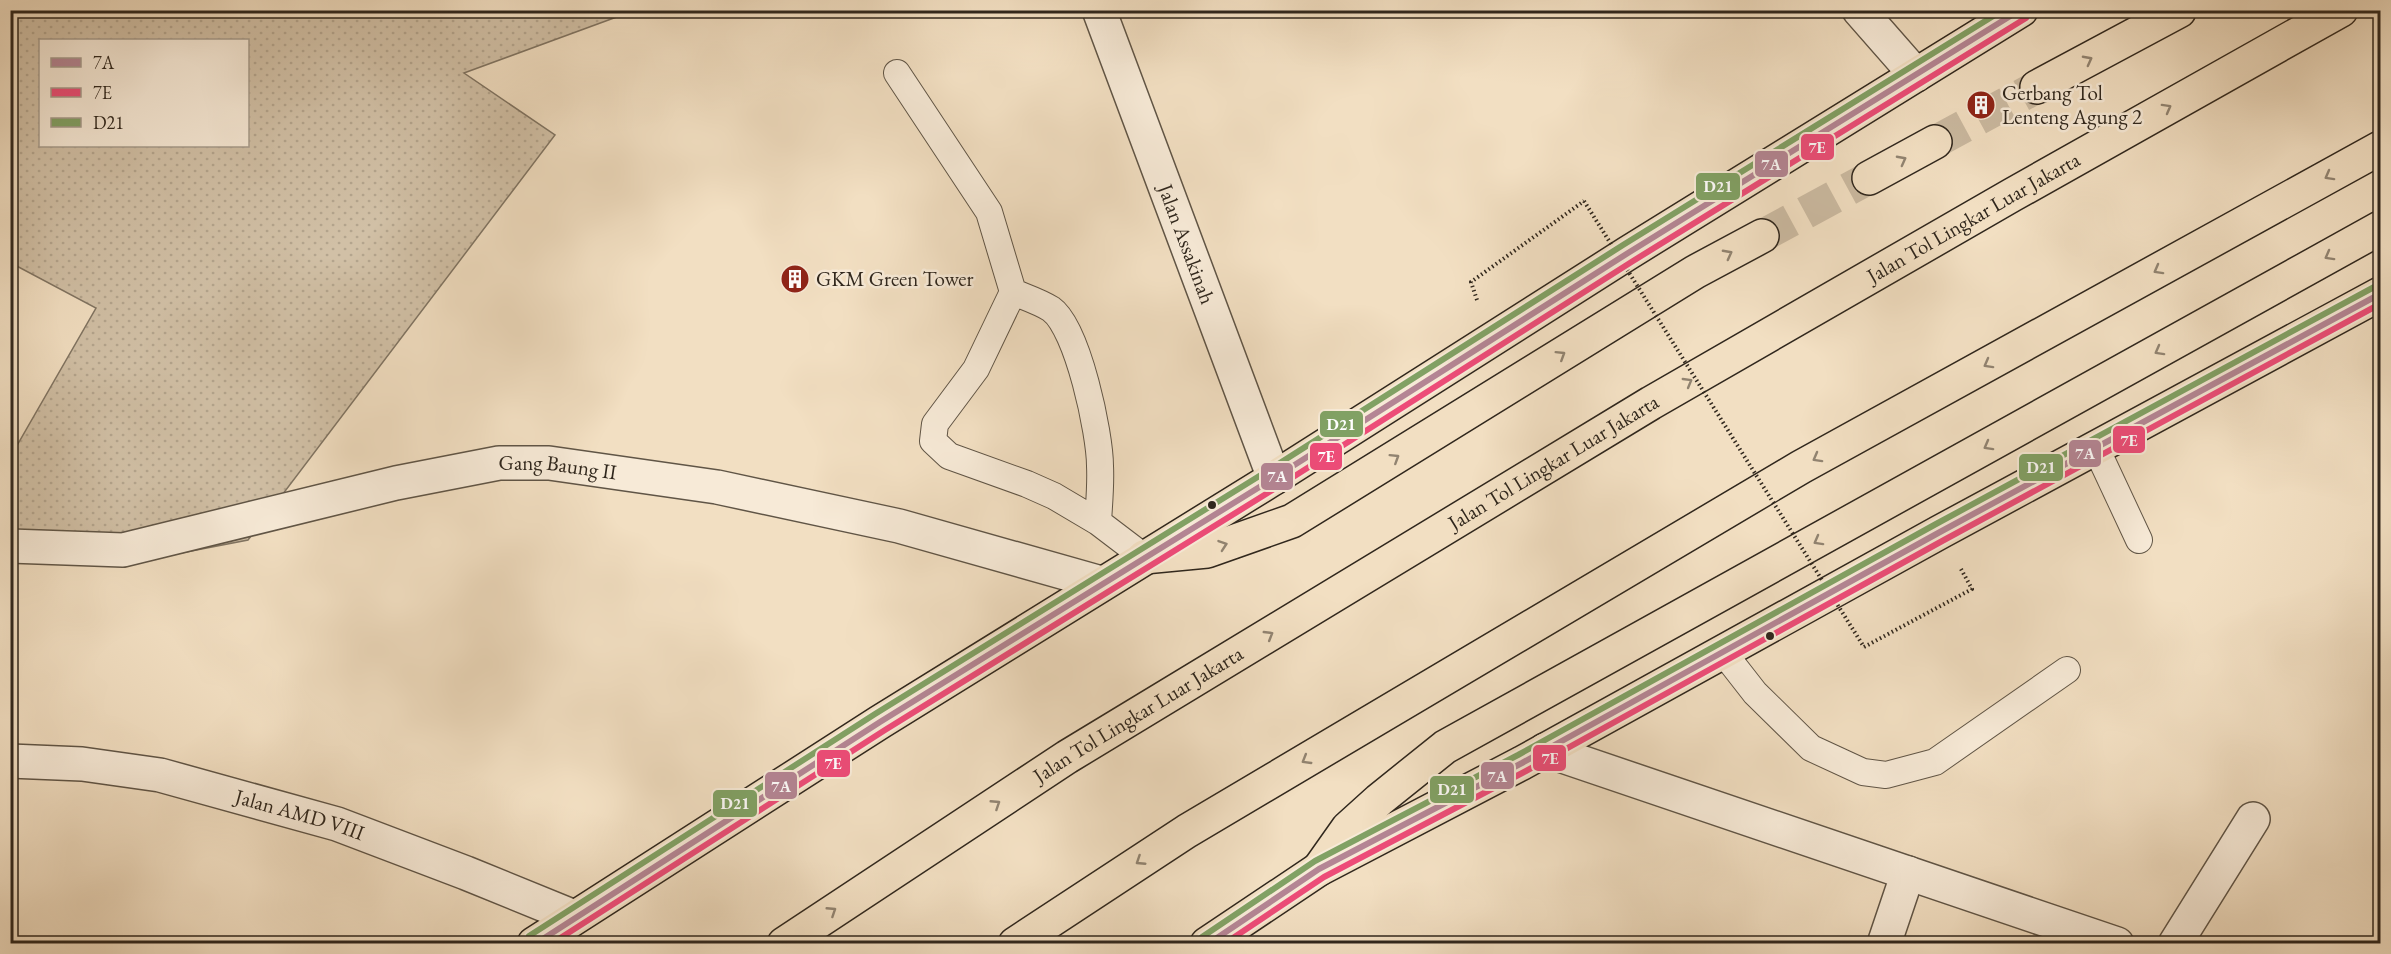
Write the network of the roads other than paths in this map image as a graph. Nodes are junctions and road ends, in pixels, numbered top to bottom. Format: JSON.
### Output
{"nodes":[{"id":1,"x":1099,"y":10,"type":"edge"},
{"id":2,"x":1859,"y":10,"type":"edge"},
{"id":3,"x":2021,"y":10,"type":"edge"},
{"id":4,"x":2179,"y":10,"type":"edge"},
{"id":5,"x":2341,"y":10,"type":"edge"},
{"id":6,"x":897,"y":73,"type":"dead end"},
{"id":7,"x":1916,"y":75,"type":"junction"},
{"id":8,"x":2037,"y":87,"type":"tunnel mouth"},
{"id":9,"x":1935,"y":142,"type":"tunnel mouth"},
{"id":10,"x":2380,"y":148,"type":"edge"},
{"id":11,"x":1869,"y":178,"type":"tunnel mouth"},
{"id":12,"x":2380,"y":228,"type":"edge"},
{"id":13,"x":1762,"y":236,"type":"tunnel mouth"},
{"id":14,"x":1013,"y":292,"type":"junction"},
{"id":15,"x":2380,"y":294,"type":"edge"},
{"id":16,"x":2096,"y":448,"type":"junction"},
{"id":17,"x":1274,"y":478,"type":"junction"},
{"id":18,"x":1098,"y":522,"type":"junction"},
{"id":19,"x":2139,"y":540,"type":"dead end"},
{"id":20,"x":10,"y":546,"type":"edge"},
{"id":21,"x":1144,"y":557,"type":"junction"},
{"id":22,"x":1101,"y":583,"type":"junction"},
{"id":23,"x":1723,"y":652,"type":"junction"},
{"id":24,"x":2067,"y":670,"type":"dead end"},
{"id":25,"x":1545,"y":750,"type":"junction"},
{"id":26,"x":10,"y":761,"type":"edge"},
{"id":27,"x":2253,"y":819,"type":"dead end"},
{"id":28,"x":1319,"y":869,"type":"junction"},
{"id":29,"x":1903,"y":887,"type":"junction"},
{"id":30,"x":577,"y":931,"type":"edge"},
{"id":31,"x":534,"y":944,"type":"edge"},
{"id":32,"x":784,"y":944,"type":"edge"},
{"id":33,"x":1014,"y":944,"type":"edge"},
{"id":34,"x":1207,"y":944,"type":"edge"},
{"id":35,"x":1884,"y":944,"type":"edge"},
{"id":36,"x":2117,"y":944,"type":"edge"},
{"id":37,"x":2175,"y":944,"type":"edge"}],
"edges":[{"from":1,"to":17,"type":"street","name":"Jalan Assakinah"},
{"from":2,"to":7,"type":"street"},
{"from":3,"to":7,"type":"highway"},
{"from":8,"to":4,"type":"highway","one_way":true},
{"from":32,"to":5,"type":"highway","name":"Jalan Tol Lingkar Luar Jakarta","one_way":true},
{"from":6,"to":14,"type":"lane"},
{"from":7,"to":17,"type":"highway"},
{"from":11,"to":9,"type":"highway","one_way":true},
{"from":10,"to":33,"type":"highway","one_way":true},
{"from":12,"to":28,"type":"highway","one_way":true},
{"from":21,"to":13,"type":"highway","one_way":true},
{"from":14,"to":18,"type":"lane"},
{"from":14,"to":18,"type":"lane"},
{"from":15,"to":16,"type":"highway"},
{"from":16,"to":19,"type":"lane"},
{"from":16,"to":23,"type":"highway"},
{"from":17,"to":21,"type":"highway"},
{"from":18,"to":21,"type":"lane"},
{"from":20,"to":22,"type":"street","name":"Gang Baung II"},
{"from":21,"to":22,"type":"highway"},
{"from":22,"to":30,"type":"highway"},
{"from":23,"to":24,"type":"lane"},
{"from":23,"to":25,"type":"highway"},
{"from":25,"to":28,"type":"highway"},
{"from":25,"to":29,"type":"street"},
{"from":26,"to":30,"type":"street","name":"Jalan AMD VIII"},
{"from":27,"to":37,"type":"street"},
{"from":28,"to":34,"type":"highway"},
{"from":29,"to":35,"type":"street"},
{"from":29,"to":36,"type":"street"},
{"from":30,"to":31,"type":"highway"}]}
